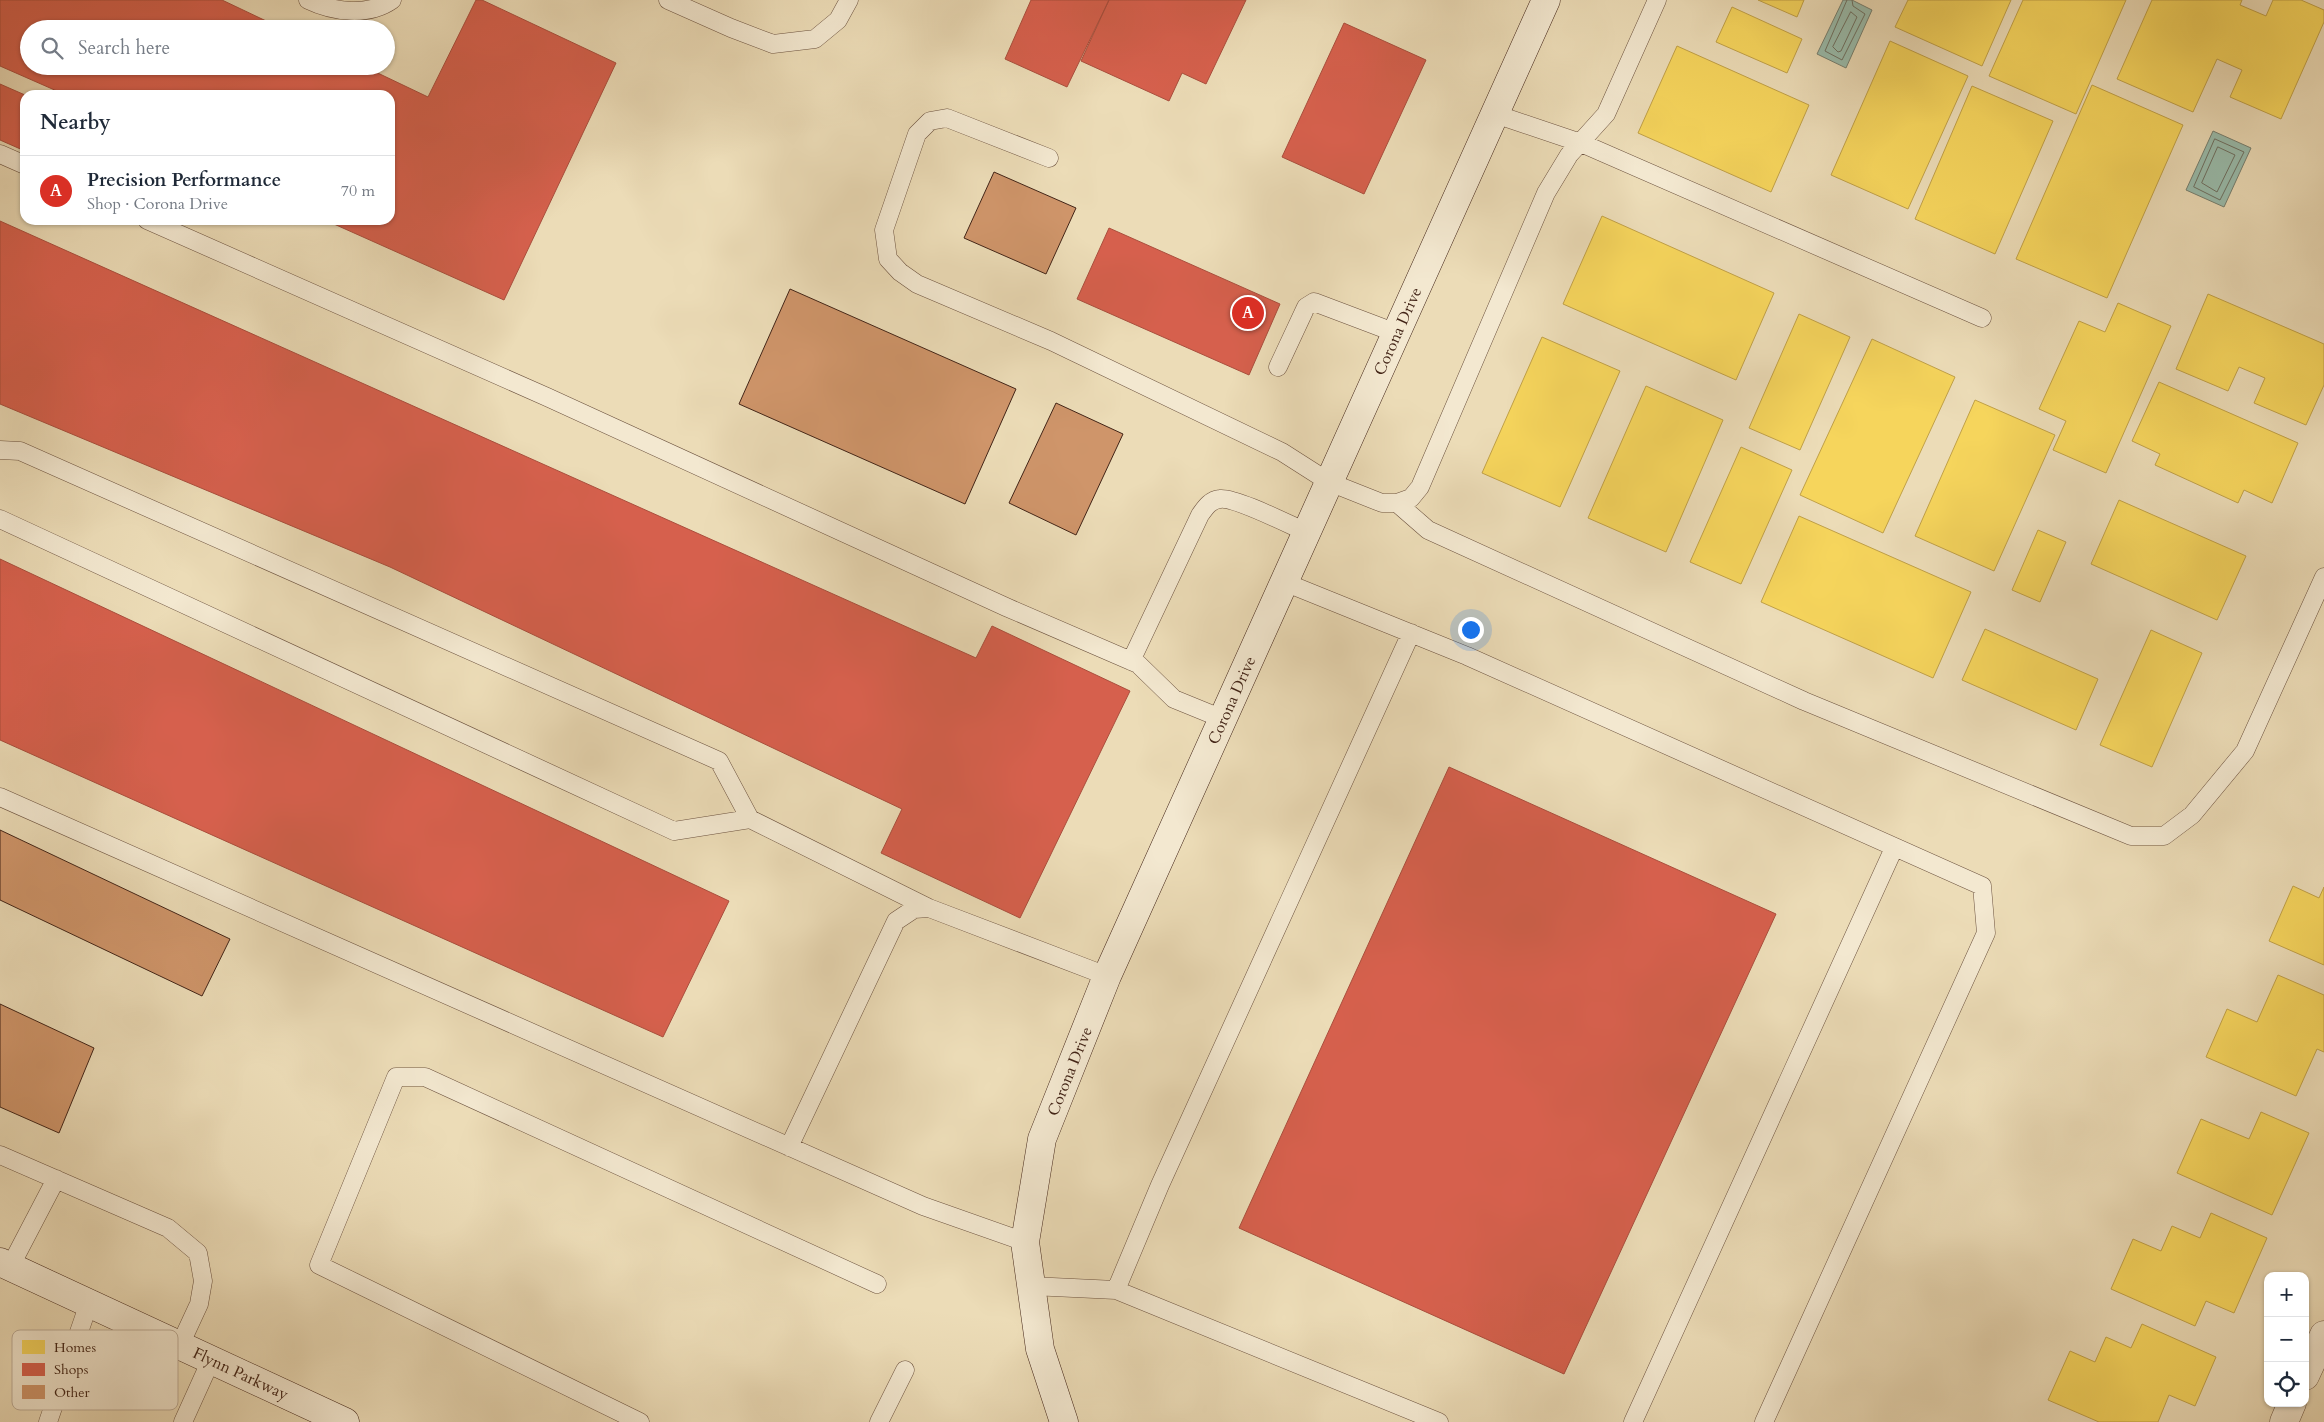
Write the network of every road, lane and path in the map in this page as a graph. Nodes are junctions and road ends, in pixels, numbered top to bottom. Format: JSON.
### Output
{"nodes":[{"id":1,"x":308,"y":0,"type":"edge"},
{"id":2,"x":392,"y":0,"type":"edge"},
{"id":3,"x":668,"y":0,"type":"edge"},
{"id":4,"x":849,"y":0,"type":"edge"},
{"id":5,"x":1546,"y":0,"type":"edge"},
{"id":6,"x":1656,"y":0,"type":"edge"},
{"id":7,"x":1494,"y":114,"type":"junction"},
{"id":8,"x":1581,"y":143,"type":"junction"},
{"id":9,"x":0,"y":154,"type":"edge"},
{"id":10,"x":1049,"y":158,"type":"dead end"},
{"id":11,"x":20,"y":163,"type":"edge"},
{"id":12,"x":158,"y":225,"type":"edge"},
{"id":13,"x":1982,"y":318,"type":"dead end"},
{"id":14,"x":1396,"y":333,"type":"junction"},
{"id":15,"x":1278,"y":367,"type":"dead end"},
{"id":16,"x":0,"y":450,"type":"edge"},
{"id":17,"x":1329,"y":482,"type":"junction"},
{"id":18,"x":1397,"y":503,"type":"junction"},
{"id":19,"x":0,"y":519,"type":"edge"},
{"id":20,"x":1306,"y":532,"type":"junction"},
{"id":21,"x":2324,"y":577,"type":"edge"},
{"id":22,"x":1284,"y":582,"type":"junction"},
{"id":23,"x":1411,"y":633,"type":"junction"},
{"id":24,"x":1131,"y":661,"type":"junction"},
{"id":25,"x":1223,"y":719,"type":"junction"},
{"id":26,"x":0,"y":797,"type":"edge"},
{"id":27,"x":750,"y":819,"type":"junction"},
{"id":28,"x":1894,"y":848,"type":"junction"},
{"id":29,"x":929,"y":908,"type":"junction"},
{"id":30,"x":1107,"y":976,"type":"junction"},
{"id":31,"x":789,"y":1147,"type":"junction"},
{"id":32,"x":0,"y":1155,"type":"edge"},
{"id":33,"x":56,"y":1179,"type":"junction"},
{"id":34,"x":1025,"y":1242,"type":"junction"},
{"id":35,"x":5,"y":1264,"type":"edge"},
{"id":36,"x":877,"y":1284,"type":"dead end"},
{"id":37,"x":1031,"y":1286,"type":"junction"},
{"id":38,"x":1116,"y":1290,"type":"junction"},
{"id":39,"x":89,"y":1303,"type":"junction"},
{"id":40,"x":80,"y":1330,"type":"edge"},
{"id":41,"x":148,"y":1330,"type":"edge"},
{"id":42,"x":2324,"y":1336,"type":"edge"},
{"id":43,"x":180,"y":1345,"type":"joint"},
{"id":44,"x":211,"y":1360,"type":"junction"},
{"id":45,"x":2309,"y":1368,"type":"edge"},
{"id":46,"x":905,"y":1370,"type":"dead end"},
{"id":47,"x":2290,"y":1407,"type":"edge"},
{"id":48,"x":52,"y":1410,"type":"edge"},
{"id":49,"x":48,"y":1422,"type":"edge"},
{"id":50,"x":183,"y":1422,"type":"edge"},
{"id":51,"x":345,"y":1422,"type":"edge"},
{"id":52,"x":640,"y":1422,"type":"edge"},
{"id":53,"x":879,"y":1422,"type":"edge"},
{"id":54,"x":1064,"y":1422,"type":"edge"},
{"id":55,"x":1439,"y":1422,"type":"edge"},
{"id":56,"x":1633,"y":1422,"type":"edge"},
{"id":57,"x":1764,"y":1422,"type":"edge"},
{"id":58,"x":2284,"y":1422,"type":"edge"}],
"edges":[{"from":1,"to":2,"type":"lane"},
{"from":3,"to":4,"type":"lane"},
{"from":5,"to":7,"type":"street","name":"Corona Drive"},
{"from":6,"to":8,"type":"lane"},
{"from":7,"to":8,"type":"lane"},
{"from":7,"to":14,"type":"street","name":"Corona Drive"},
{"from":8,"to":13,"type":"lane"},
{"from":8,"to":18,"type":"lane"},
{"from":9,"to":11,"type":"lane"},
{"from":10,"to":17,"type":"lane"},
{"from":12,"to":24,"type":"lane"},
{"from":14,"to":15,"type":"lane"},
{"from":14,"to":17,"type":"street","name":"Corona Drive"},
{"from":16,"to":27,"type":"lane"},
{"from":17,"to":18,"type":"lane"},
{"from":17,"to":20,"type":"street","name":"Corona Drive"},
{"from":18,"to":21,"type":"lane"},
{"from":19,"to":27,"type":"lane"},
{"from":20,"to":22,"type":"street","name":"Corona Drive"},
{"from":20,"to":24,"type":"lane"},
{"from":22,"to":23,"type":"lane"},
{"from":22,"to":25,"type":"street","name":"Corona Drive"},
{"from":23,"to":28,"type":"lane"},
{"from":23,"to":38,"type":"lane"},
{"from":24,"to":25,"type":"lane"},
{"from":25,"to":30,"type":"street","name":"Corona Drive"},
{"from":26,"to":31,"type":"lane"},
{"from":27,"to":29,"type":"lane"},
{"from":28,"to":56,"type":"lane"},
{"from":28,"to":57,"type":"lane"},
{"from":29,"to":30,"type":"lane"},
{"from":29,"to":31,"type":"lane"},
{"from":30,"to":34,"type":"street","name":"Corona Drive"},
{"from":31,"to":34,"type":"lane"},
{"from":32,"to":33,"type":"lane"},
{"from":33,"to":35,"type":"lane"},
{"from":33,"to":43,"type":"lane"},
{"from":34,"to":37,"type":"street","name":"Corona Drive"},
{"from":35,"to":39,"type":"street","name":"Flynn Parkway"},
{"from":36,"to":52,"type":"lane"},
{"from":37,"to":38,"type":"lane"},
{"from":37,"to":54,"type":"street","name":"Corona Drive"},
{"from":38,"to":55,"type":"lane"},
{"from":39,"to":40,"type":"lane"},
{"from":39,"to":41,"type":"street","name":"Flynn Parkway"},
{"from":42,"to":45,"type":"street"},
{"from":43,"to":44,"type":"street","name":"Flynn Parkway"},
{"from":44,"to":50,"type":"lane"},
{"from":44,"to":51,"type":"street","name":"Flynn Parkway"},
{"from":46,"to":53,"type":"lane"},
{"from":47,"to":58,"type":"street"},
{"from":48,"to":49,"type":"lane"}]}
